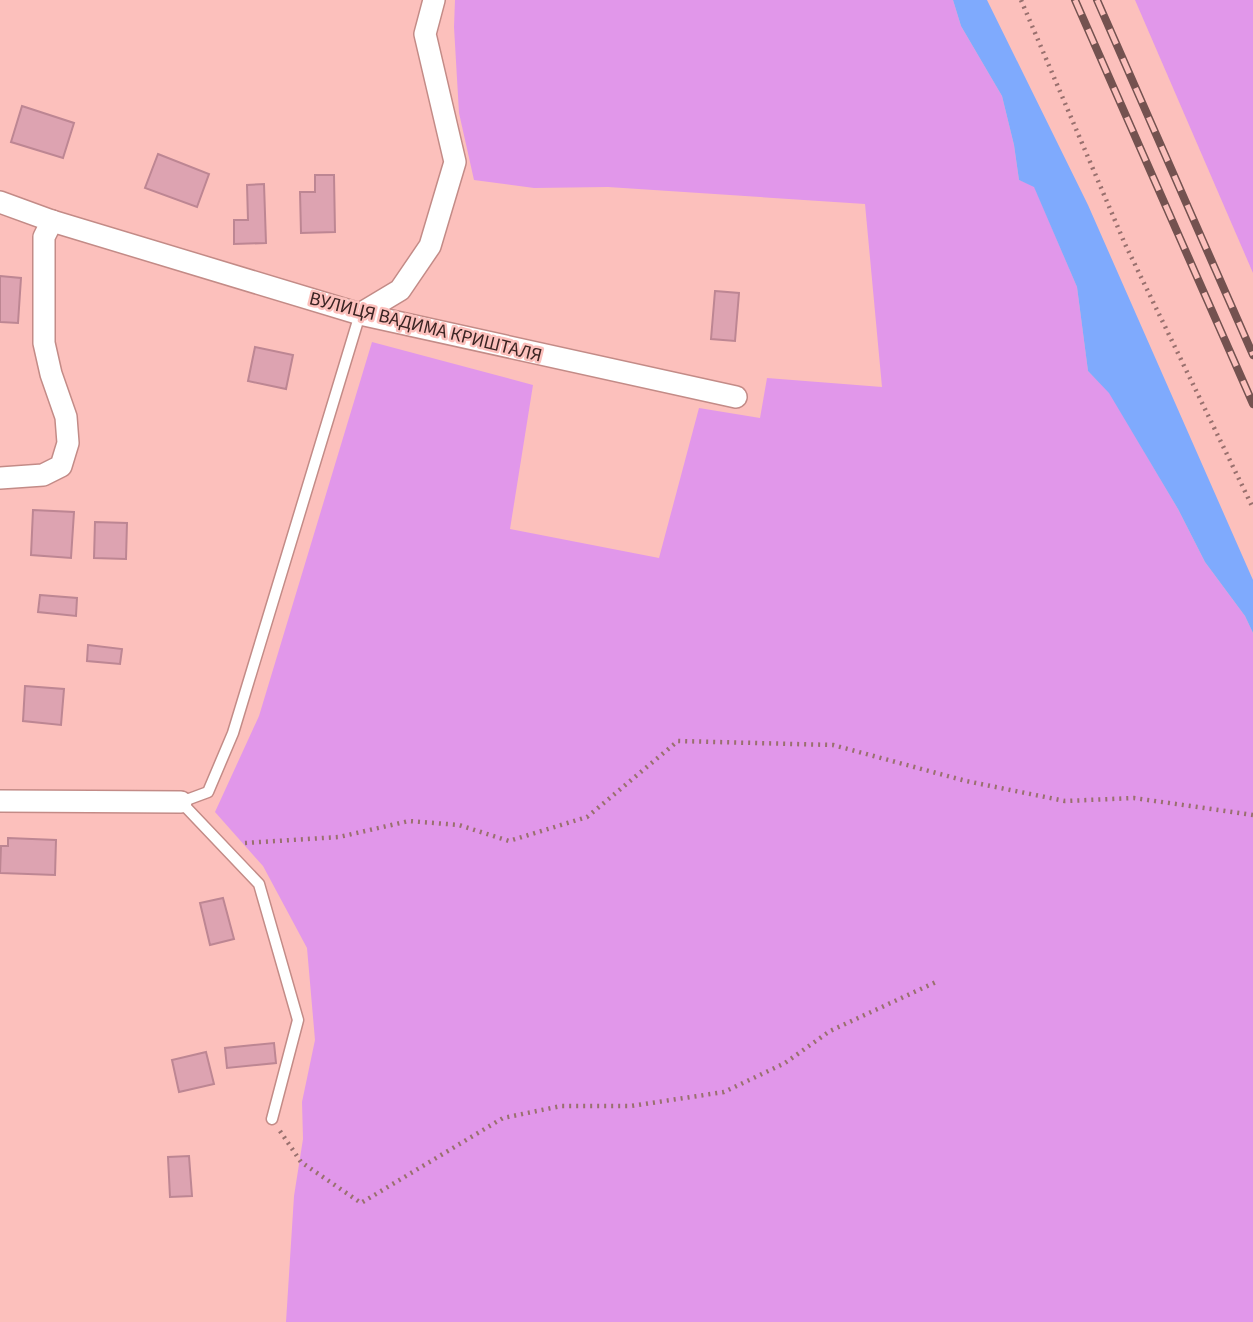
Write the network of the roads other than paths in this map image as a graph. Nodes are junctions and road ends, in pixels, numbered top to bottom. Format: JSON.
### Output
{"nodes":[{"id":1,"x":434,"y":0,"type":"edge"},
{"id":2,"x":0,"y":202,"type":"edge"},
{"id":3,"x":52,"y":221,"type":"junction"},
{"id":4,"x":360,"y":314,"type":"junction"},
{"id":5,"x":736,"y":397,"type":"dead end"},
{"id":6,"x":0,"y":478,"type":"edge"},
{"id":7,"x":0,"y":801,"type":"edge"},
{"id":8,"x":181,"y":802,"type":"junction"},
{"id":9,"x":272,"y":1119,"type":"road end"}],
"edges":[{"from":1,"to":4,"type":"street"},
{"from":2,"to":3,"type":"street","name":"ВУЛИЦЯ ВАДИМА КРИШТАЛЯ"},
{"from":3,"to":4,"type":"street","name":"ВУЛИЦЯ ВАДИМА КРИШТАЛЯ"},
{"from":3,"to":6,"type":"street"},
{"from":4,"to":5,"type":"street","name":"ВУЛИЦЯ ВАДИМА КРИШТАЛЯ"},
{"from":4,"to":8,"type":"lane"},
{"from":7,"to":8,"type":"street"},
{"from":8,"to":9,"type":"lane"}]}
